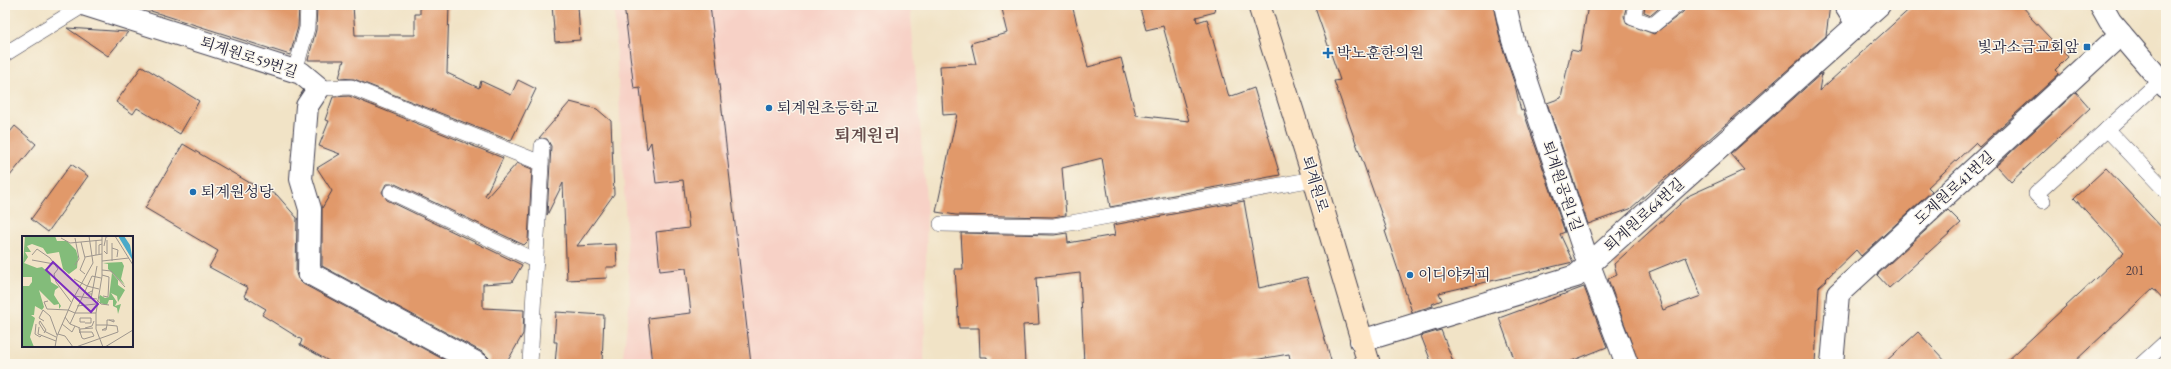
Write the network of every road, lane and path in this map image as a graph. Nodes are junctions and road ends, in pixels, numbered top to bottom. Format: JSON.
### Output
{"nodes":[{"id":1,"x":85,"y":5,"type":"edge"},
{"id":2,"x":308,"y":5,"type":"edge"},
{"id":3,"x":1258,"y":5,"type":"edge"},
{"id":4,"x":1505,"y":5,"type":"edge"},
{"id":5,"x":1636,"y":5,"type":"edge"},
{"id":6,"x":1677,"y":5,"type":"edge"},
{"id":7,"x":1845,"y":5,"type":"edge"},
{"id":8,"x":1879,"y":5,"type":"edge"},
{"id":9,"x":2101,"y":5,"type":"edge"},
{"id":10,"x":1857,"y":24,"type":"junction"},
{"id":11,"x":2121,"y":34,"type":"junction"},
{"id":12,"x":5,"y":54,"type":"edge"},
{"id":13,"x":295,"y":71,"type":"junction"},
{"id":14,"x":2163,"y":84,"type":"edge"},
{"id":15,"x":319,"y":88,"type":"junction"},
{"id":16,"x":2107,"y":129,"type":"junction"},
{"id":17,"x":542,"y":146,"type":"dead end"},
{"id":18,"x":541,"y":164,"type":"junction"},
{"id":19,"x":1314,"y":179,"type":"junction"},
{"id":20,"x":2166,"y":191,"type":"edge"},
{"id":21,"x":391,"y":192,"type":"dead end"},
{"id":22,"x":2043,"y":202,"type":"dead end"},
{"id":23,"x":941,"y":224,"type":"dead end"},
{"id":24,"x":536,"y":261,"type":"junction"},
{"id":25,"x":1589,"y":265,"type":"junction"},
{"id":26,"x":1361,"y":340,"type":"junction"},
{"id":27,"x":2166,"y":342,"type":"edge"},
{"id":28,"x":478,"y":364,"type":"edge"},
{"id":29,"x":530,"y":364,"type":"edge"},
{"id":30,"x":1369,"y":364,"type":"edge"},
{"id":31,"x":1627,"y":364,"type":"edge"},
{"id":32,"x":1832,"y":364,"type":"edge"},
{"id":33,"x":2142,"y":364,"type":"edge"}],
"edges":[{"from":1,"to":12,"type":"lane","name":"퇴계원로59번길"},
{"from":1,"to":13,"type":"street","name":"퇴계원로59번길"},
{"from":2,"to":13,"type":"lane"},
{"from":3,"to":19,"type":"street","name":"퇴계원로"},
{"from":4,"to":25,"type":"street","name":"퇴계원공원1길"},
{"from":5,"to":6,"type":"lane"},
{"from":7,"to":10,"type":"street"},
{"from":8,"to":10,"type":"street","name":"퇴계원로64번길"},
{"from":9,"to":11,"type":"street"},
{"from":10,"to":25,"type":"street","name":"퇴계원로64번길"},
{"from":11,"to":14,"type":"street"},
{"from":11,"to":32,"type":"street","name":"도제원로41번길"},
{"from":13,"to":15,"type":"street","name":"퇴계원로59번길"},
{"from":14,"to":16,"type":"lane"},
{"from":15,"to":18,"type":"lane"},
{"from":15,"to":28,"type":"street"},
{"from":16,"to":20,"type":"lane"},
{"from":16,"to":22,"type":"lane"},
{"from":17,"to":18,"type":"lane"},
{"from":18,"to":24,"type":"lane"},
{"from":19,"to":23,"type":"lane"},
{"from":19,"to":26,"type":"street","name":"퇴계원로"},
{"from":21,"to":24,"type":"lane"},
{"from":24,"to":29,"type":"lane"},
{"from":25,"to":26,"type":"street","name":"퇴계원로64번길"},
{"from":25,"to":31,"type":"street","name":"퇴계원공원1길"},
{"from":26,"to":30,"type":"street","name":"퇴계원로"},
{"from":27,"to":33,"type":"lane"}]}
